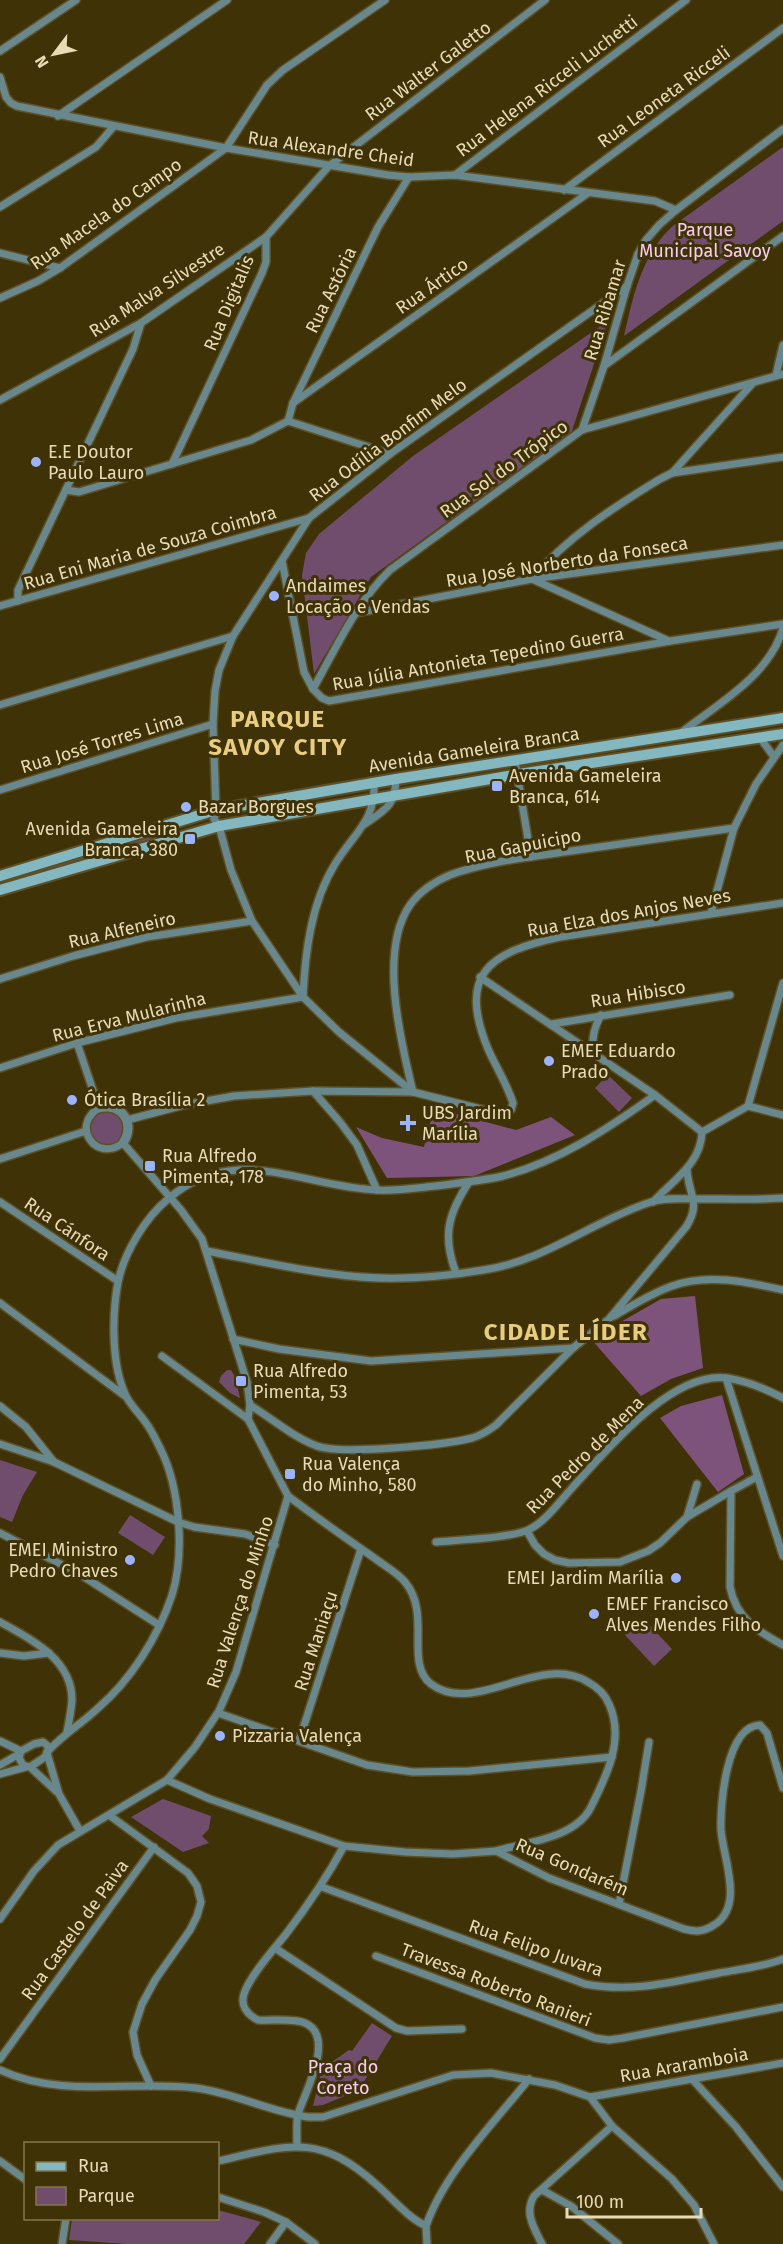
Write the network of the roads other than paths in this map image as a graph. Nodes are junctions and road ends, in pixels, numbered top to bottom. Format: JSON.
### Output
{"nodes":[{"id":1,"x":76,"y":0,"type":"edge"},
{"id":2,"x":227,"y":0,"type":"edge"},
{"id":3,"x":385,"y":0,"type":"edge"},
{"id":4,"x":545,"y":0,"type":"edge"},
{"id":5,"x":686,"y":0,"type":"edge"},
{"id":6,"x":783,"y":28,"type":"edge"},
{"id":7,"x":0,"y":51,"type":"edge"},
{"id":8,"x":0,"y":77,"type":"edge"},
{"id":9,"x":58,"y":116,"type":"junction"},
{"id":10,"x":114,"y":126,"type":"junction"},
{"id":11,"x":783,"y":129,"type":"edge"},
{"id":12,"x":226,"y":148,"type":"junction"},
{"id":13,"x":328,"y":166,"type":"junction"},
{"id":14,"x":455,"y":175,"type":"junction"},
{"id":15,"x":409,"y":177,"type":"junction"},
{"id":16,"x":564,"y":190,"type":"junction"},
{"id":17,"x":588,"y":193,"type":"junction"},
{"id":18,"x":0,"y":207,"type":"edge"},
{"id":19,"x":676,"y":210,"type":"junction"},
{"id":20,"x":783,"y":236,"type":"edge"},
{"id":21,"x":266,"y":237,"type":"junction"},
{"id":22,"x":0,"y":253,"type":"edge"},
{"id":23,"x":60,"y":268,"type":"junction"},
{"id":24,"x":627,"y":286,"type":"junction"},
{"id":25,"x":0,"y":298,"type":"edge"},
{"id":26,"x":141,"y":323,"type":"junction"},
{"id":27,"x":783,"y":345,"type":"edge"},
{"id":28,"x":604,"y":366,"type":"junction"},
{"id":29,"x":780,"y":374,"type":"edge"},
{"id":30,"x":754,"y":382,"type":"junction"},
{"id":31,"x":0,"y":400,"type":"edge"},
{"id":32,"x":293,"y":403,"type":"junction"},
{"id":33,"x":288,"y":421,"type":"junction"},
{"id":34,"x":582,"y":430,"type":"junction"},
{"id":35,"x":390,"y":454,"type":"junction"},
{"id":36,"x":783,"y":457,"type":"edge"},
{"id":37,"x":172,"y":464,"type":"junction"},
{"id":38,"x":672,"y":473,"type":"junction"},
{"id":39,"x":66,"y":490,"type":"junction"},
{"id":40,"x":309,"y":518,"type":"junction"},
{"id":41,"x":783,"y":544,"type":"edge"},
{"id":42,"x":282,"y":561,"type":"junction"},
{"id":43,"x":532,"y":579,"type":"junction"},
{"id":44,"x":18,"y":601,"type":"junction"},
{"id":45,"x":0,"y":606,"type":"edge"},
{"id":46,"x":356,"y":613,"type":"junction"},
{"id":47,"x":783,"y":624,"type":"edge"},
{"id":48,"x":783,"y":628,"type":"edge"},
{"id":49,"x":233,"y":636,"type":"junction"},
{"id":50,"x":670,"y":641,"type":"junction"},
{"id":51,"x":313,"y":689,"type":"junction"},
{"id":52,"x":0,"y":705,"type":"edge"},
{"id":53,"x":783,"y":718,"type":"edge"},
{"id":54,"x":213,"y":724,"type":"junction"},
{"id":55,"x":682,"y":733,"type":"junction"},
{"id":56,"x":783,"y":734,"type":"edge"},
{"id":57,"x":663,"y":736,"type":"junction"},
{"id":58,"x":761,"y":738,"type":"junction"},
{"id":59,"x":783,"y":745,"type":"edge"},
{"id":60,"x":665,"y":752,"type":"junction"},
{"id":61,"x":774,"y":757,"type":"junction"},
{"id":62,"x":515,"y":761,"type":"junction"},
{"id":63,"x":519,"y":774,"type":"junction"},
{"id":64,"x":396,"y":779,"type":"junction"},
{"id":65,"x":374,"y":783,"type":"junction"},
{"id":66,"x":0,"y":790,"type":"edge"},
{"id":67,"x":395,"y":796,"type":"junction"},
{"id":68,"x":375,"y":800,"type":"junction"},
{"id":69,"x":216,"y":810,"type":"junction"},
{"id":70,"x":365,"y":824,"type":"junction"},
{"id":71,"x":219,"y":826,"type":"junction"},
{"id":72,"x":734,"y":828,"type":"junction"},
{"id":73,"x":531,"y":856,"type":"junction"},
{"id":74,"x":0,"y":876,"type":"edge"},
{"id":75,"x":0,"y":890,"type":"edge"},
{"id":76,"x":783,"y":903,"type":"edge"},
{"id":77,"x":711,"y":913,"type":"junction"},
{"id":78,"x":252,"y":921,"type":"junction"},
{"id":79,"x":480,"y":977,"type":"junction"},
{"id":80,"x":0,"y":979,"type":"edge"},
{"id":81,"x":783,"y":983,"type":"edge"},
{"id":82,"x":729,"y":995,"type":"dead end"},
{"id":83,"x":303,"y":997,"type":"junction"},
{"id":84,"x":601,"y":1015,"type":"junction"},
{"id":85,"x":552,"y":1024,"type":"junction"},
{"id":86,"x":77,"y":1043,"type":"junction"},
{"id":87,"x":593,"y":1052,"type":"junction"},
{"id":88,"x":0,"y":1068,"type":"edge"},
{"id":89,"x":313,"y":1091,"type":"junction"},
{"id":90,"x":413,"y":1092,"type":"junction"},
{"id":91,"x":655,"y":1095,"type":"junction"},
{"id":92,"x":748,"y":1106,"type":"junction"},
{"id":93,"x":99,"y":1108,"type":"junction"},
{"id":94,"x":783,"y":1115,"type":"edge"},
{"id":95,"x":127,"y":1120,"type":"junction"},
{"id":96,"x":86,"y":1131,"type":"junction"},
{"id":97,"x":702,"y":1132,"type":"junction"},
{"id":98,"x":123,"y":1143,"type":"junction"},
{"id":99,"x":0,"y":1159,"type":"edge"},
{"id":100,"x":687,"y":1168,"type":"junction"},
{"id":101,"x":469,"y":1182,"type":"junction"},
{"id":102,"x":377,"y":1190,"type":"junction"},
{"id":103,"x":169,"y":1198,"type":"junction"},
{"id":104,"x":783,"y":1198,"type":"edge"},
{"id":105,"x":694,"y":1199,"type":"junction"},
{"id":106,"x":770,"y":1199,"type":"junction"},
{"id":107,"x":0,"y":1202,"type":"edge"},
{"id":108,"x":653,"y":1202,"type":"junction"},
{"id":109,"x":783,"y":1204,"type":"edge"},
{"id":110,"x":207,"y":1251,"type":"junction"},
{"id":111,"x":456,"y":1273,"type":"junction"},
{"id":112,"x":118,"y":1281,"type":"junction"},
{"id":113,"x":783,"y":1290,"type":"edge"},
{"id":114,"x":0,"y":1303,"type":"edge"},
{"id":115,"x":609,"y":1319,"type":"junction"},
{"id":116,"x":233,"y":1339,"type":"junction"},
{"id":117,"x":573,"y":1348,"type":"junction"},
{"id":118,"x":162,"y":1356,"type":"dead end"},
{"id":119,"x":726,"y":1378,"type":"junction"},
{"id":120,"x":126,"y":1396,"type":"junction"},
{"id":121,"x":783,"y":1398,"type":"edge"},
{"id":122,"x":250,"y":1405,"type":"junction"},
{"id":123,"x":0,"y":1406,"type":"edge"},
{"id":124,"x":248,"y":1419,"type":"junction"},
{"id":125,"x":0,"y":1444,"type":"edge"},
{"id":126,"x":54,"y":1462,"type":"junction"},
{"id":127,"x":757,"y":1477,"type":"junction"},
{"id":128,"x":697,"y":1484,"type":"dead end"},
{"id":129,"x":731,"y":1491,"type":"junction"},
{"id":130,"x":288,"y":1496,"type":"junction"},
{"id":131,"x":687,"y":1517,"type":"junction"},
{"id":132,"x":178,"y":1522,"type":"junction"},
{"id":133,"x":527,"y":1531,"type":"junction"},
{"id":134,"x":0,"y":1533,"type":"edge"},
{"id":135,"x":436,"y":1542,"type":"dead end"},
{"id":136,"x":275,"y":1545,"type":"junction"},
{"id":137,"x":362,"y":1549,"type":"junction"},
{"id":138,"x":783,"y":1556,"type":"edge"},
{"id":139,"x":0,"y":1622,"type":"edge"},
{"id":140,"x":159,"y":1625,"type":"junction"},
{"id":141,"x":783,"y":1645,"type":"edge"},
{"id":142,"x":0,"y":1653,"type":"edge"},
{"id":143,"x":49,"y":1653,"type":"junction"},
{"id":144,"x":218,"y":1713,"type":"junction"},
{"id":145,"x":66,"y":1733,"type":"junction"},
{"id":146,"x":0,"y":1741,"type":"edge"},
{"id":147,"x":299,"y":1741,"type":"junction"},
{"id":148,"x":45,"y":1742,"type":"junction"},
{"id":149,"x":649,"y":1742,"type":"dead end"},
{"id":150,"x":48,"y":1752,"type":"junction"},
{"id":151,"x":20,"y":1753,"type":"junction"},
{"id":152,"x":612,"y":1757,"type":"junction"},
{"id":153,"x":0,"y":1765,"type":"edge"},
{"id":154,"x":28,"y":1767,"type":"junction"},
{"id":155,"x":0,"y":1774,"type":"edge"},
{"id":156,"x":167,"y":1780,"type":"junction"},
{"id":157,"x":783,"y":1788,"type":"edge"},
{"id":158,"x":58,"y":1794,"type":"junction"},
{"id":159,"x":109,"y":1815,"type":"junction"},
{"id":160,"x":80,"y":1831,"type":"junction"},
{"id":161,"x":344,"y":1845,"type":"junction"},
{"id":162,"x":154,"y":1847,"type":"junction"},
{"id":163,"x":496,"y":1851,"type":"junction"},
{"id":164,"x":321,"y":1887,"type":"junction"},
{"id":165,"x":618,"y":1904,"type":"junction"},
{"id":166,"x":0,"y":1919,"type":"edge"},
{"id":167,"x":275,"y":1948,"type":"junction"},
{"id":168,"x":376,"y":1956,"type":"dead end"},
{"id":169,"x":783,"y":1959,"type":"edge"},
{"id":170,"x":783,"y":2007,"type":"edge"},
{"id":171,"x":462,"y":2029,"type":"dead end"},
{"id":172,"x":0,"y":2059,"type":"edge"},
{"id":173,"x":783,"y":2063,"type":"edge"},
{"id":174,"x":0,"y":2070,"type":"edge"},
{"id":175,"x":529,"y":2079,"type":"junction"},
{"id":176,"x":692,"y":2079,"type":"junction"},
{"id":177,"x":151,"y":2086,"type":"junction"},
{"id":178,"x":590,"y":2097,"type":"junction"},
{"id":179,"x":297,"y":2116,"type":"junction"},
{"id":180,"x":612,"y":2126,"type":"junction"},
{"id":181,"x":297,"y":2146,"type":"junction"},
{"id":182,"x":0,"y":2161,"type":"edge"},
{"id":183,"x":219,"y":2161,"type":"edge"},
{"id":184,"x":24,"y":2179,"type":"edge"},
{"id":185,"x":783,"y":2187,"type":"edge"},
{"id":186,"x":542,"y":2190,"type":"junction"},
{"id":187,"x":219,"y":2197,"type":"edge"},
{"id":188,"x":66,"y":2220,"type":"edge"},
{"id":189,"x":286,"y":2222,"type":"junction"},
{"id":190,"x":426,"y":2226,"type":"junction"},
{"id":191,"x":712,"y":2243,"type":"edge"},
{"id":192,"x":62,"y":2244,"type":"edge"},
{"id":193,"x":270,"y":2244,"type":"edge"},
{"id":194,"x":315,"y":2244,"type":"edge"},
{"id":195,"x":427,"y":2244,"type":"edge"},
{"id":196,"x":542,"y":2244,"type":"edge"},
{"id":197,"x":618,"y":2244,"type":"edge"}],
"edges":[{"from":1,"to":7,"type":"street"},
{"from":2,"to":9,"type":"street"},
{"from":3,"to":12,"type":"street"},
{"from":4,"to":13,"type":"street","name":"Rua Walter Galetto"},
{"from":5,"to":14,"type":"street","name":"Rua Helena Ricceli Luchetti"},
{"from":6,"to":16,"type":"street","name":"Rua Leoneta Ricceli"},
{"from":8,"to":9,"type":"street","name":"Rua Alexandre Cheid"},
{"from":9,"to":10,"type":"street","name":"Rua Alexandre Cheid"},
{"from":10,"to":12,"type":"street","name":"Rua Alexandre Cheid"},
{"from":10,"to":18,"type":"street"},
{"from":11,"to":19,"type":"street","name":"Rua Ribamar"},
{"from":12,"to":13,"type":"street","name":"Rua Alexandre Cheid"},
{"from":12,"to":23,"type":"street","name":"Rua Macela do Campo"},
{"from":13,"to":15,"type":"street","name":"Rua Alexandre Cheid"},
{"from":13,"to":21,"type":"street","name":"Rua Digitalis"},
{"from":14,"to":15,"type":"street","name":"Rua Alexandre Cheid"},
{"from":14,"to":16,"type":"street","name":"Rua Alexandre Cheid"},
{"from":15,"to":32,"type":"street","name":"Rua Astória"},
{"from":16,"to":17,"type":"street","name":"Rua Alexandre Cheid"},
{"from":17,"to":19,"type":"street","name":"Rua Alexandre Cheid"},
{"from":17,"to":32,"type":"street","name":"Rua Ártico"},
{"from":19,"to":24,"type":"street","name":"Rua Ribamar"},
{"from":20,"to":28,"type":"street"},
{"from":21,"to":26,"type":"street","name":"Rua Malva Silvestre"},
{"from":21,"to":37,"type":"street","name":"Rua Digitalis"},
{"from":22,"to":23,"type":"street"},
{"from":23,"to":25,"type":"street","name":"Rua Macela do Campo"},
{"from":24,"to":28,"type":"street","name":"Rua Ribamar"},
{"from":24,"to":35,"type":"street","name":"Rua Odília Bonfim Melo"},
{"from":26,"to":31,"type":"street","name":"Rua Malva Silvestre"},
{"from":26,"to":39,"type":"street"},
{"from":27,"to":29,"type":"street"},
{"from":28,"to":34,"type":"street","name":"Rua Ribamar"},
{"from":29,"to":30,"type":"street","name":"Rua Sol do Trópico"},
{"from":30,"to":34,"type":"street","name":"Rua Sol do Trópico"},
{"from":30,"to":38,"type":"street"},
{"from":32,"to":33,"type":"street","name":"Rua Astória"},
{"from":33,"to":35,"type":"street"},
{"from":33,"to":37,"type":"street"},
{"from":34,"to":46,"type":"street","name":"Rua Sol do Trópico"},
{"from":35,"to":40,"type":"street","name":"Rua Odília Bonfim Melo"},
{"from":36,"to":38,"type":"street"},
{"from":37,"to":39,"type":"street"},
{"from":38,"to":43,"type":"street"},
{"from":39,"to":44,"type":"street"},
{"from":40,"to":42,"type":"street","name":"Rua Odília Bonfim Melo"},
{"from":40,"to":44,"type":"street","name":"Rua Eni Maria de Souza Coimbra"},
{"from":41,"to":43,"type":"street","name":"Rua José Norberto da Fonseca"},
{"from":42,"to":49,"type":"street","name":"Rua Odília Bonfim Melo"},
{"from":42,"to":51,"type":"street","name":"Rua Júlia Antonieta Tepedino Guerra"},
{"from":43,"to":46,"type":"street","name":"Rua José Norberto da Fonseca"},
{"from":43,"to":50,"type":"street"},
{"from":44,"to":45,"type":"street","name":"Rua Eni Maria de Souza Coimbra"},
{"from":46,"to":51,"type":"street","name":"Rua Sol do Trópico"},
{"from":47,"to":50,"type":"street","name":"Rua Júlia Antonieta Tepedino Guerra"},
{"from":48,"to":55,"type":"street"},
{"from":49,"to":52,"type":"street"},
{"from":49,"to":54,"type":"street","name":"Rua Odília Bonfim Melo"},
{"from":50,"to":51,"type":"street","name":"Rua Júlia Antonieta Tepedino Guerra"},
{"from":53,"to":55,"type":"main road","name":"Avenida Gameleira Branca"},
{"from":54,"to":66,"type":"street","name":"Rua José Torres Lima"},
{"from":54,"to":69,"type":"street","name":"Rua Odília Bonfim Melo"},
{"from":55,"to":57,"type":"main road","name":"Avenida Gameleira Branca"},
{"from":56,"to":58,"type":"main road","name":"Avenida Gameleira Branca"},
{"from":57,"to":60,"type":"main road"},
{"from":57,"to":62,"type":"main road","name":"Avenida Gameleira Branca"},
{"from":58,"to":60,"type":"main road","name":"Avenida Gameleira Branca"},
{"from":58,"to":61,"type":"street"},
{"from":59,"to":61,"type":"street"},
{"from":60,"to":63,"type":"main road","name":"Avenida Gameleira Branca"},
{"from":61,"to":72,"type":"street"},
{"from":62,"to":63,"type":"street"},
{"from":62,"to":64,"type":"main road","name":"Avenida Gameleira Branca"},
{"from":63,"to":67,"type":"main road","name":"Avenida Gameleira Branca"},
{"from":63,"to":73,"type":"street"},
{"from":64,"to":65,"type":"main road","name":"Avenida Gameleira Branca"},
{"from":64,"to":67,"type":"street"},
{"from":65,"to":68,"type":"street"},
{"from":65,"to":69,"type":"main road","name":"Avenida Gameleira Branca"},
{"from":67,"to":68,"type":"main road","name":"Avenida Gameleira Branca"},
{"from":67,"to":70,"type":"street"},
{"from":68,"to":70,"type":"street"},
{"from":68,"to":71,"type":"main road","name":"Avenida Gameleira Branca"},
{"from":69,"to":71,"type":"street","name":"Rua Odília Bonfim Melo"},
{"from":69,"to":74,"type":"main road","name":"Avenida Gameleira Branca"},
{"from":70,"to":83,"type":"street"},
{"from":71,"to":75,"type":"main road","name":"Avenida Gameleira Branca"},
{"from":71,"to":78,"type":"street"},
{"from":72,"to":73,"type":"street","name":"Rua Gapuicipo"},
{"from":72,"to":77,"type":"street"},
{"from":73,"to":90,"type":"street","name":"Rua Gapuicipo"},
{"from":76,"to":77,"type":"street","name":"Rua Elza dos Anjos Neves"},
{"from":77,"to":79,"type":"street","name":"Rua Elza dos Anjos Neves"},
{"from":78,"to":80,"type":"street","name":"Rua Alfeneiro"},
{"from":78,"to":83,"type":"street"},
{"from":79,"to":85,"type":"street"},
{"from":79,"to":90,"type":"street"},
{"from":81,"to":92,"type":"street"},
{"from":82,"to":84,"type":"street","name":"Rua Hibisco"},
{"from":83,"to":86,"type":"street","name":"Rua Erva Mularinha"},
{"from":83,"to":90,"type":"street"},
{"from":84,"to":85,"type":"street","name":"Rua Hibisco"},
{"from":84,"to":87,"type":"street"},
{"from":85,"to":87,"type":"street"},
{"from":86,"to":88,"type":"street","name":"Rua Erva Mularinha"},
{"from":86,"to":93,"type":"street"},
{"from":87,"to":91,"type":"street"},
{"from":89,"to":90,"type":"street"},
{"from":89,"to":95,"type":"street"},
{"from":89,"to":102,"type":"street"},
{"from":91,"to":97,"type":"street"},
{"from":91,"to":101,"type":"street"},
{"from":92,"to":94,"type":"street"},
{"from":92,"to":97,"type":"street"},
{"from":93,"to":95,"type":"street"},
{"from":93,"to":96,"type":"street"},
{"from":95,"to":98,"type":"street"},
{"from":96,"to":98,"type":"street"},
{"from":96,"to":99,"type":"street"},
{"from":97,"to":100,"type":"street"},
{"from":98,"to":103,"type":"street"},
{"from":100,"to":105,"type":"street"},
{"from":100,"to":108,"type":"street"},
{"from":101,"to":102,"type":"street"},
{"from":101,"to":111,"type":"street"},
{"from":102,"to":103,"type":"street"},
{"from":103,"to":110,"type":"street"},
{"from":103,"to":112,"type":"street"},
{"from":104,"to":106,"type":"street"},
{"from":105,"to":106,"type":"street"},
{"from":105,"to":108,"type":"street"},
{"from":105,"to":115,"type":"street"},
{"from":106,"to":109,"type":"street"},
{"from":107,"to":112,"type":"street","name":"Rua Cánfora"},
{"from":108,"to":111,"type":"street"},
{"from":110,"to":111,"type":"street"},
{"from":110,"to":116,"type":"street"},
{"from":112,"to":120,"type":"street"},
{"from":113,"to":115,"type":"street"},
{"from":114,"to":120,"type":"street"},
{"from":115,"to":117,"type":"street"},
{"from":116,"to":117,"type":"street"},
{"from":116,"to":122,"type":"street"},
{"from":117,"to":122,"type":"street"},
{"from":118,"to":124,"type":"street"},
{"from":119,"to":121,"type":"street","name":"Rua Pedro de Mena"},
{"from":119,"to":127,"type":"street"},
{"from":119,"to":133,"type":"street","name":"Rua Pedro de Mena"},
{"from":120,"to":132,"type":"street"},
{"from":122,"to":124,"type":"street"},
{"from":123,"to":126,"type":"street"},
{"from":124,"to":130,"type":"street","name":"Rua Valença do Minho"},
{"from":125,"to":126,"type":"street"},
{"from":126,"to":132,"type":"street"},
{"from":127,"to":129,"type":"street"},
{"from":127,"to":138,"type":"street"},
{"from":128,"to":131,"type":"street"},
{"from":129,"to":131,"type":"street"},
{"from":129,"to":141,"type":"street"},
{"from":130,"to":136,"type":"street","name":"Rua Valença do Minho"},
{"from":130,"to":137,"type":"street"},
{"from":131,"to":133,"type":"street"},
{"from":132,"to":136,"type":"street"},
{"from":132,"to":140,"type":"street"},
{"from":133,"to":135,"type":"street","name":"Rua Pedro de Mena"},
{"from":134,"to":140,"type":"street"},
{"from":136,"to":144,"type":"street","name":"Rua Valença do Minho"},
{"from":137,"to":147,"type":"street","name":"Rua Maniaçu"},
{"from":137,"to":152,"type":"street"},
{"from":139,"to":143,"type":"street"},
{"from":140,"to":145,"type":"street"},
{"from":142,"to":143,"type":"street"},
{"from":143,"to":145,"type":"street"},
{"from":144,"to":147,"type":"street"},
{"from":144,"to":156,"type":"street","name":"Rua Valença do Minho"},
{"from":145,"to":148,"type":"street"},
{"from":145,"to":150,"type":"street"},
{"from":146,"to":151,"type":"street"},
{"from":147,"to":152,"type":"street"},
{"from":148,"to":150,"type":"street"},
{"from":148,"to":151,"type":"street"},
{"from":149,"to":165,"type":"street"},
{"from":150,"to":154,"type":"street"},
{"from":150,"to":158,"type":"street"},
{"from":151,"to":153,"type":"street"},
{"from":151,"to":154,"type":"street"},
{"from":152,"to":163,"type":"street"},
{"from":154,"to":155,"type":"street"},
{"from":154,"to":158,"type":"street"},
{"from":156,"to":159,"type":"street","name":"Rua Valença do Minho"},
{"from":156,"to":161,"type":"street","name":"Rua Gondarém"},
{"from":157,"to":165,"type":"street","name":"Rua Gondarém"},
{"from":158,"to":160,"type":"street"},
{"from":159,"to":160,"type":"street","name":"Rua Valença do Minho"},
{"from":159,"to":162,"type":"street"},
{"from":160,"to":166,"type":"street","name":"Rua Valença do Minho"},
{"from":161,"to":163,"type":"street","name":"Rua Gondarém"},
{"from":161,"to":164,"type":"street"},
{"from":162,"to":172,"type":"street","name":"Rua Castelo de Paiva"},
{"from":162,"to":177,"type":"street"},
{"from":163,"to":165,"type":"street","name":"Rua Gondarém"},
{"from":164,"to":167,"type":"street"},
{"from":164,"to":169,"type":"street","name":"Rua Felipo Juvara"},
{"from":167,"to":171,"type":"street"},
{"from":167,"to":179,"type":"street"},
{"from":168,"to":170,"type":"street","name":"Travessa Roberto Ranieri"},
{"from":173,"to":176,"type":"street","name":"Rua Araramboia"},
{"from":174,"to":177,"type":"street"},
{"from":175,"to":178,"type":"street"},
{"from":175,"to":179,"type":"street"},
{"from":175,"to":190,"type":"street"},
{"from":176,"to":178,"type":"street","name":"Rua Araramboia"},
{"from":176,"to":185,"type":"street"},
{"from":177,"to":179,"type":"street"},
{"from":178,"to":180,"type":"street"},
{"from":179,"to":181,"type":"street"},
{"from":180,"to":186,"type":"street"},
{"from":180,"to":191,"type":"street"},
{"from":181,"to":183,"type":"street"},
{"from":181,"to":190,"type":"street"},
{"from":182,"to":184,"type":"street"},
{"from":186,"to":196,"type":"street"},
{"from":186,"to":197,"type":"street"},
{"from":187,"to":189,"type":"street"},
{"from":188,"to":192,"type":"street"},
{"from":189,"to":193,"type":"street"},
{"from":189,"to":194,"type":"street"},
{"from":190,"to":195,"type":"street"}]}
